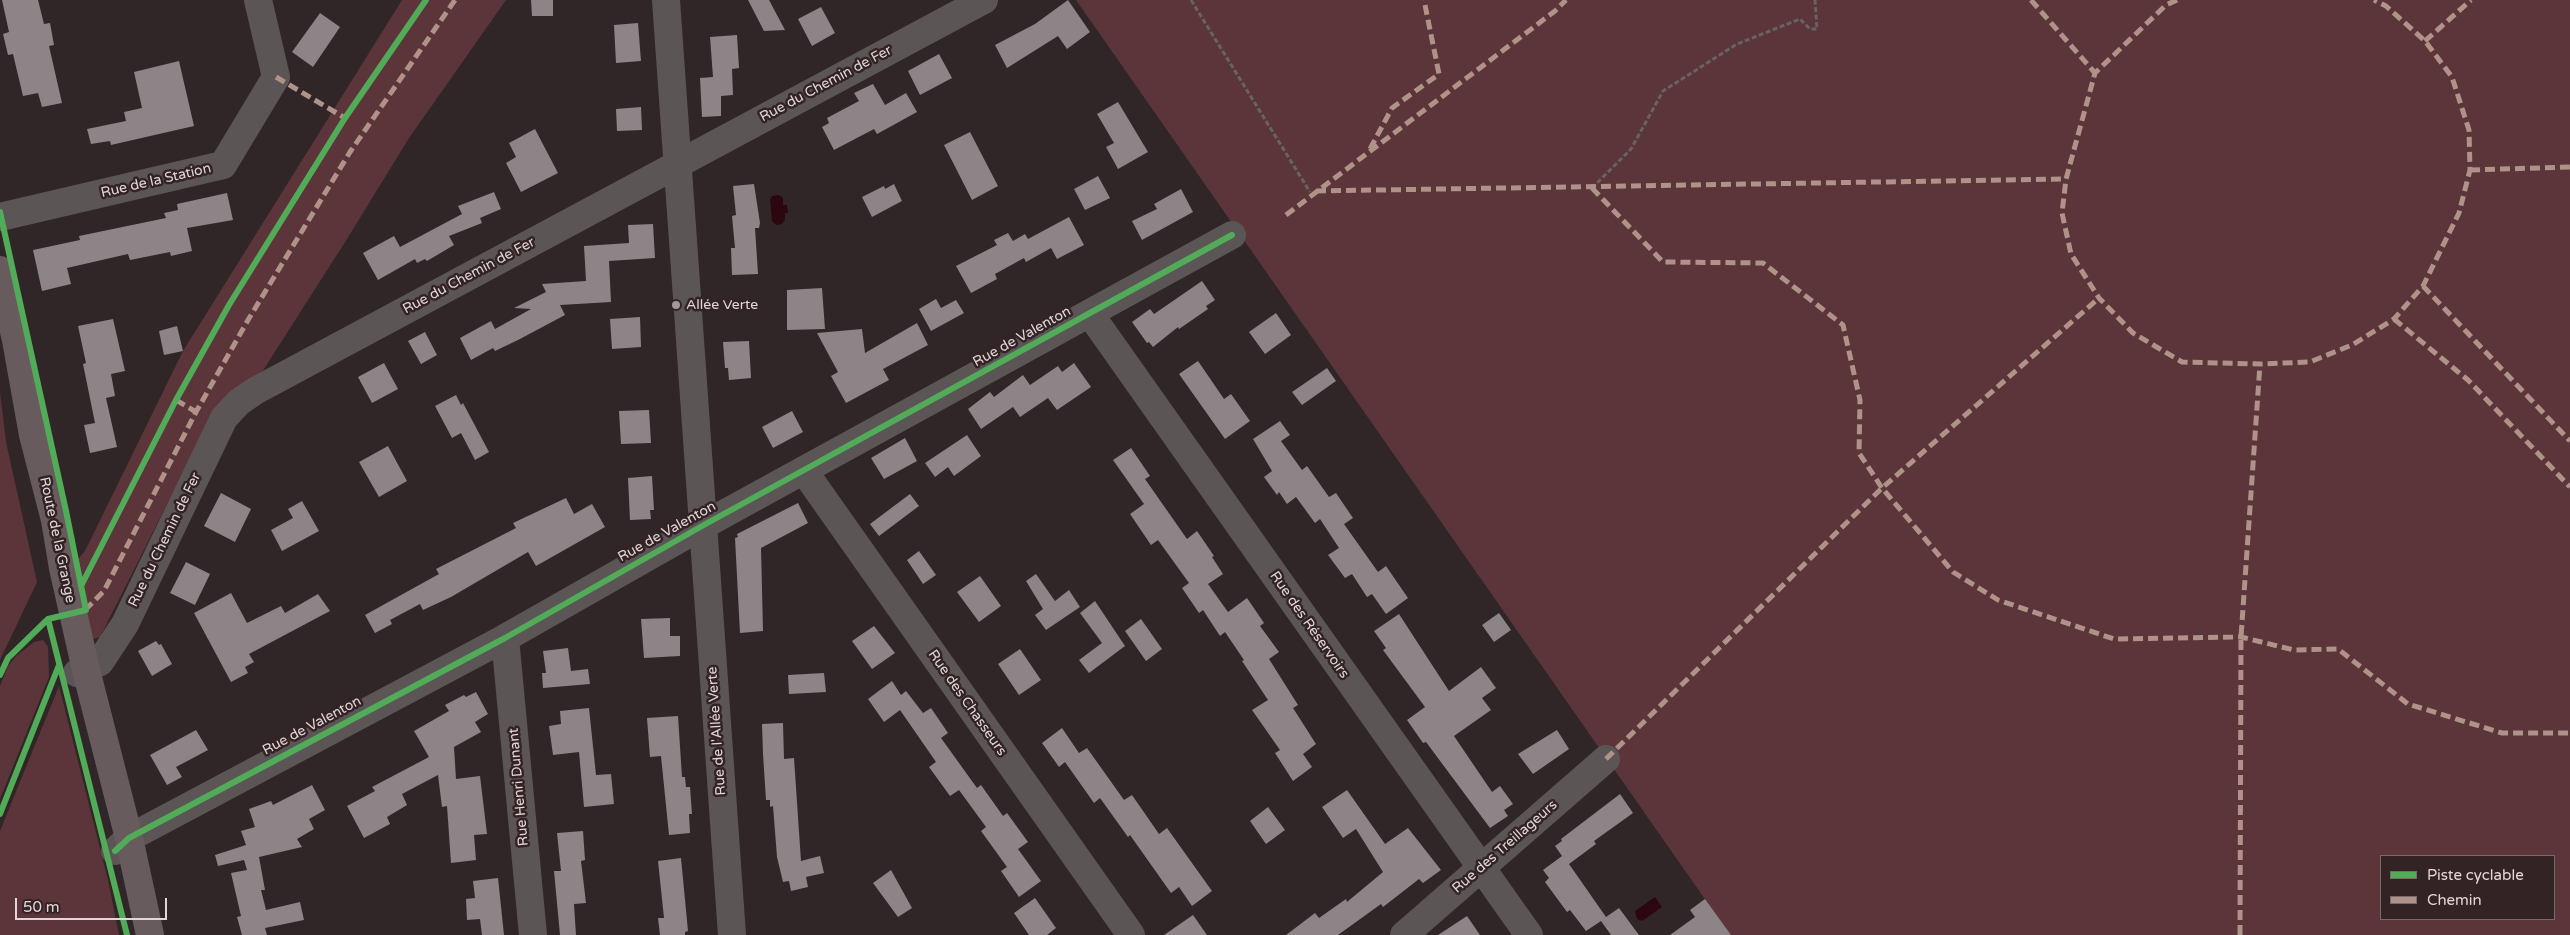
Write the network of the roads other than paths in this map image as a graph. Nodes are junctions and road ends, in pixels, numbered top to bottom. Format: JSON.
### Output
{"nodes":[{"id":1,"x":258,"y":0,"type":"edge"},
{"id":2,"x":666,"y":0,"type":"edge"},
{"id":3,"x":984,"y":0,"type":"edge"},
{"id":4,"x":680,"y":165,"type":"junction"},
{"id":5,"x":0,"y":217,"type":"edge"},
{"id":6,"x":1232,"y":235,"type":"dead end"},
{"id":7,"x":0,"y":270,"type":"edge"},
{"id":8,"x":1090,"y":314,"type":"junction"},
{"id":9,"x":0,"y":350,"type":"edge"},
{"id":10,"x":804,"y":472,"type":"junction"},
{"id":11,"x":702,"y":526,"type":"junction"},
{"id":12,"x":505,"y":638,"type":"junction"},
{"id":13,"x":81,"y":672,"type":"junction"},
{"id":14,"x":1606,"y":759,"type":"dead end"},
{"id":15,"x":122,"y":844,"type":"junction"},
{"id":16,"x":1481,"y":867,"type":"junction"},
{"id":17,"x":135,"y":935,"type":"edge"},
{"id":18,"x":150,"y":935,"type":"edge"},
{"id":19,"x":533,"y":935,"type":"edge"},
{"id":20,"x":732,"y":935,"type":"edge"},
{"id":21,"x":1131,"y":935,"type":"edge"},
{"id":22,"x":1404,"y":935,"type":"edge"},
{"id":23,"x":1529,"y":935,"type":"edge"}],
"edges":[{"from":1,"to":5,"type":"street","name":"Rue de la Station"},
{"from":2,"to":4,"type":"street"},
{"from":3,"to":4,"type":"street","name":"Rue du Chemin de Fer"},
{"from":4,"to":11,"type":"street"},
{"from":4,"to":13,"type":"street","name":"Rue du Chemin de Fer"},
{"from":6,"to":8,"type":"street","name":"Rue de Valenton"},
{"from":7,"to":13,"type":"main road","name":"Route de la Grange"},
{"from":8,"to":10,"type":"street","name":"Rue de Valenton"},
{"from":8,"to":16,"type":"street","name":"Rue des Réservoirs"},
{"from":9,"to":13,"type":"main road","name":"Route de la Grange"},
{"from":10,"to":11,"type":"street","name":"Rue de Valenton"},
{"from":10,"to":21,"type":"street","name":"Rue des Chasseurs"},
{"from":11,"to":12,"type":"street","name":"Rue de Valenton"},
{"from":11,"to":20,"type":"street","name":"Rue de l'Allée Verte"},
{"from":12,"to":15,"type":"street","name":"Rue de Valenton"},
{"from":12,"to":19,"type":"street","name":"Rue Henri Dunant"},
{"from":13,"to":15,"type":"main road","name":"Route de la Grange"},
{"from":14,"to":16,"type":"street","name":"Rue des Treillageurs"},
{"from":15,"to":17,"type":"main road"},
{"from":15,"to":18,"type":"main road"},
{"from":16,"to":22,"type":"street","name":"Rue des Treillageurs"},
{"from":16,"to":23,"type":"street","name":"Rue des Réservoirs"}]}
